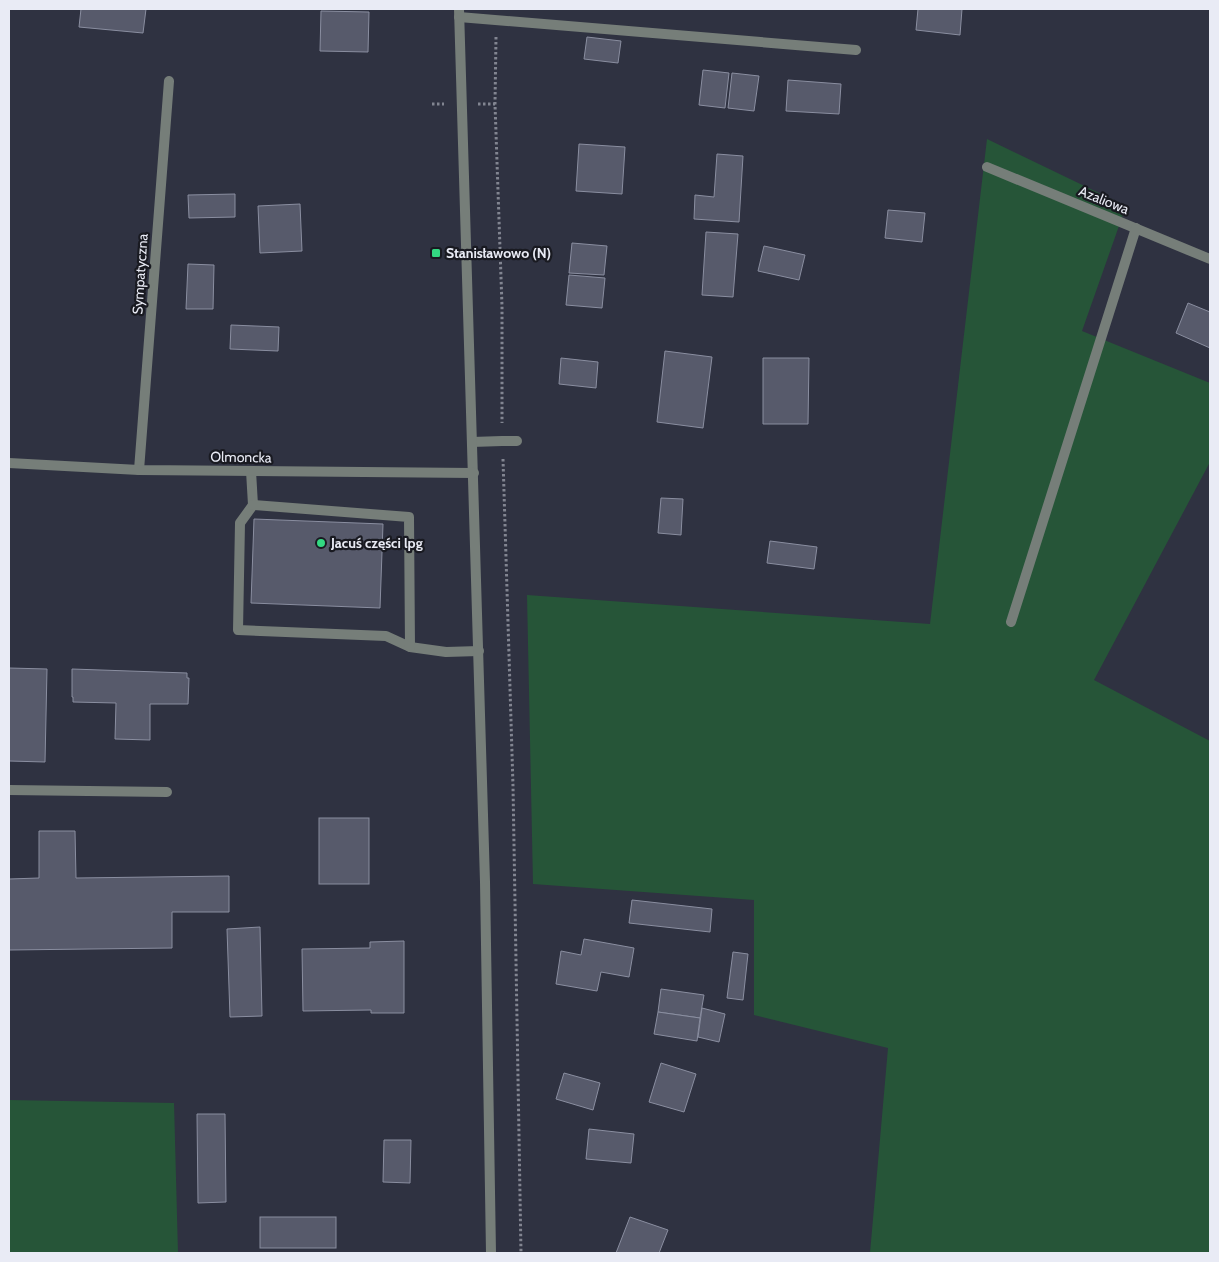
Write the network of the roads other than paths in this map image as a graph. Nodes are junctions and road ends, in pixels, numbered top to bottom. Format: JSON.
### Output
{"nodes":[{"id":1,"x":459,"y":13,"type":"edge"},
{"id":2,"x":856,"y":50,"type":"dead end"},
{"id":3,"x":169,"y":81,"type":"dead end"},
{"id":4,"x":987,"y":167,"type":"dead end"},
{"id":5,"x":1136,"y":228,"type":"junction"},
{"id":6,"x":1210,"y":259,"type":"edge"},
{"id":7,"x":517,"y":441,"type":"dead end"},
{"id":8,"x":472,"y":442,"type":"junction"},
{"id":9,"x":9,"y":463,"type":"edge"},
{"id":10,"x":140,"y":470,"type":"junction"},
{"id":11,"x":251,"y":471,"type":"junction"},
{"id":12,"x":474,"y":473,"type":"junction"},
{"id":13,"x":253,"y":505,"type":"junction"},
{"id":14,"x":1012,"y":622,"type":"dead end"},
{"id":15,"x":410,"y":647,"type":"junction"},
{"id":16,"x":479,"y":651,"type":"junction"},
{"id":17,"x":9,"y":790,"type":"edge"},
{"id":18,"x":167,"y":792,"type":"dead end"},
{"id":19,"x":491,"y":1253,"type":"edge"}],
"edges":[{"from":1,"to":2,"type":"street"},
{"from":1,"to":8,"type":"street"},
{"from":3,"to":10,"type":"street","name":"Sympatyczna"},
{"from":4,"to":5,"type":"street","name":"Azaliowa"},
{"from":5,"to":6,"type":"street","name":"Azaliowa"},
{"from":5,"to":14,"type":"street"},
{"from":7,"to":8,"type":"street"},
{"from":8,"to":12,"type":"street"},
{"from":9,"to":10,"type":"street","name":"Olmoncka"},
{"from":10,"to":11,"type":"street","name":"Olmoncka"},
{"from":11,"to":12,"type":"street","name":"Olmoncka"},
{"from":11,"to":13,"type":"street"},
{"from":12,"to":16,"type":"street"},
{"from":13,"to":15,"type":"street"},
{"from":13,"to":15,"type":"street"},
{"from":15,"to":16,"type":"street"},
{"from":16,"to":19,"type":"street"},
{"from":17,"to":18,"type":"street"}]}
